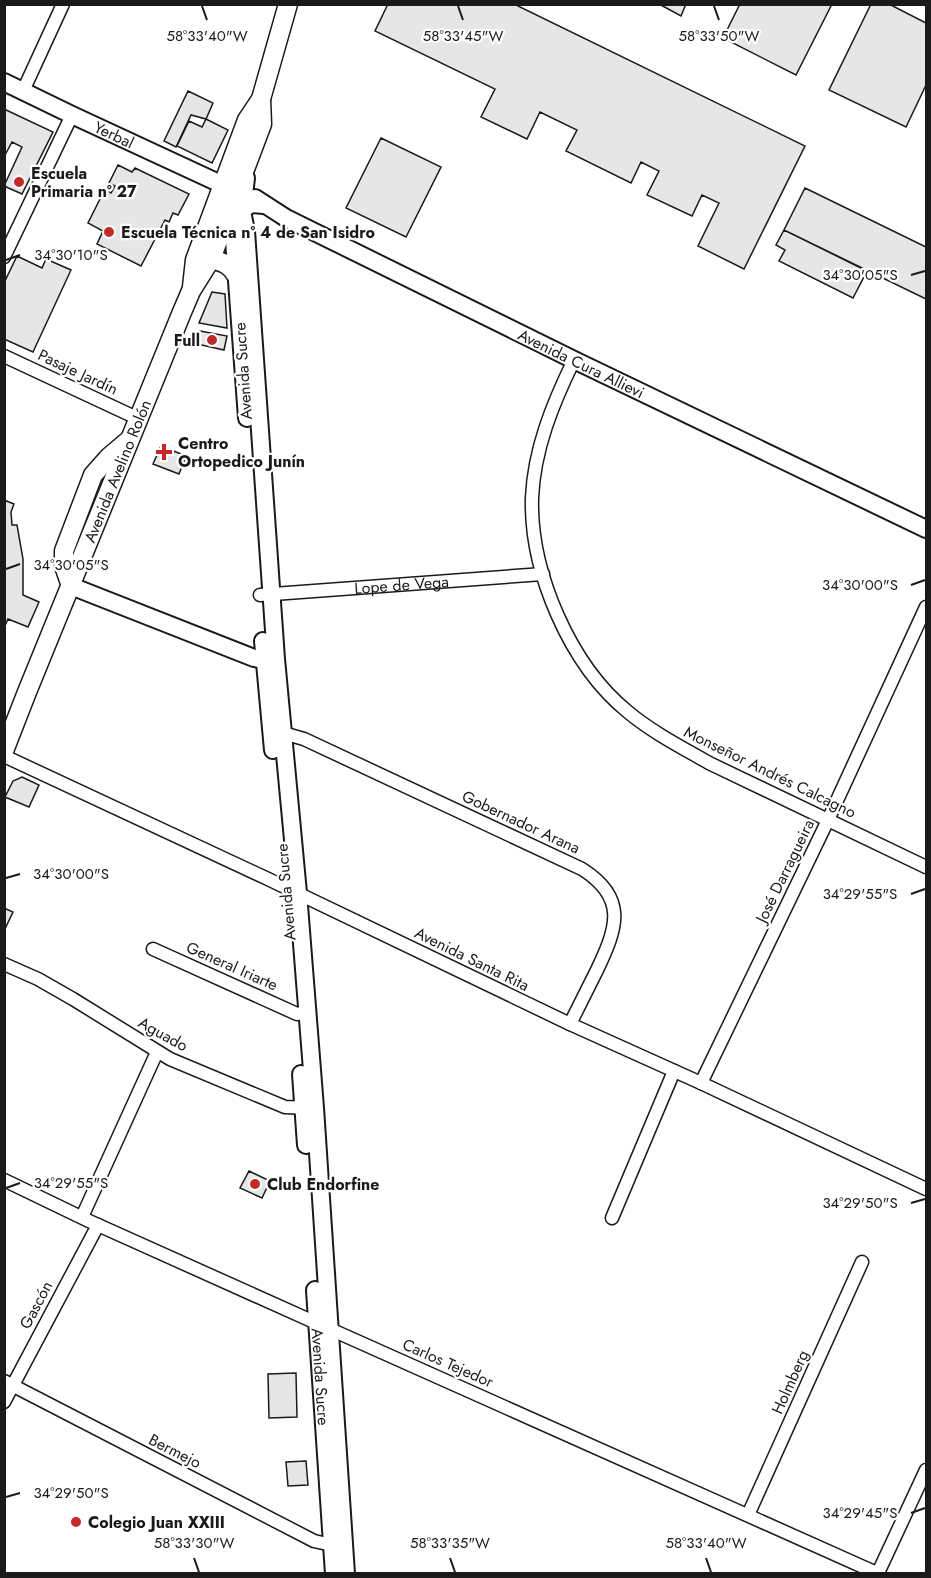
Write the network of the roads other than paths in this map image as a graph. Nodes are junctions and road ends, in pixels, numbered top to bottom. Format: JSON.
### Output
{"nodes":[{"id":1,"x":63,"y":4,"type":"edge"},
{"id":2,"x":288,"y":4,"type":"edge"},
{"id":3,"x":4,"y":82,"type":"edge"},
{"id":4,"x":23,"y":91,"type":"junction"},
{"id":5,"x":261,"y":99,"type":"junction"},
{"id":6,"x":72,"y":115,"type":"junction"},
{"id":7,"x":247,"y":163,"type":"junction"},
{"id":8,"x":223,"y":185,"type":"junction"},
{"id":9,"x":245,"y":185,"type":"junction"},
{"id":10,"x":264,"y":205,"type":"junction"},
{"id":11,"x":242,"y":211,"type":"junction"},
{"id":12,"x":282,"y":216,"type":"junction"},
{"id":13,"x":246,"y":231,"type":"junction"},
{"id":14,"x":4,"y":257,"type":"edge"},
{"id":15,"x":211,"y":259,"type":"junction"},
{"id":16,"x":236,"y":275,"type":"junction"},
{"id":17,"x":191,"y":291,"type":"junction"},
{"id":18,"x":4,"y":356,"type":"edge"},
{"id":19,"x":574,"y":360,"type":"junction"},
{"id":20,"x":139,"y":419,"type":"junction"},
{"id":21,"x":927,"y":529,"type":"edge"},
{"id":22,"x":543,"y":574,"type":"junction"},
{"id":23,"x":71,"y":586,"type":"junction"},
{"id":24,"x":266,"y":595,"type":"junction"},
{"id":25,"x":927,"y":607,"type":"edge"},
{"id":26,"x":270,"y":660,"type":"junction"},
{"id":27,"x":283,"y":733,"type":"junction"},
{"id":28,"x":4,"y":751,"type":"edge"},
{"id":29,"x":4,"y":756,"type":"edge"},
{"id":30,"x":828,"y":820,"type":"junction"},
{"id":31,"x":927,"y":867,"type":"edge"},
{"id":32,"x":292,"y":891,"type":"junction"},
{"id":33,"x":153,"y":949,"type":"dead end"},
{"id":34,"x":4,"y":964,"type":"edge"},
{"id":35,"x":302,"y":1013,"type":"junction"},
{"id":36,"x":570,"y":1024,"type":"junction"},
{"id":37,"x":157,"y":1052,"type":"junction"},
{"id":38,"x":674,"y":1071,"type":"junction"},
{"id":39,"x":701,"y":1083,"type":"junction"},
{"id":40,"x":309,"y":1108,"type":"junction"},
{"id":41,"x":4,"y":1180,"type":"edge"},
{"id":42,"x":927,"y":1189,"type":"edge"},
{"id":43,"x":82,"y":1217,"type":"junction"},
{"id":44,"x":612,"y":1218,"type":"dead end"},
{"id":45,"x":98,"y":1225,"type":"junction"},
{"id":46,"x":862,"y":1262,"type":"dead end"},
{"id":47,"x":323,"y":1325,"type":"junction"},
{"id":48,"x":9,"y":1384,"type":"edge"},
{"id":49,"x":4,"y":1402,"type":"edge"},
{"id":50,"x":927,"y":1470,"type":"edge"},
{"id":51,"x":748,"y":1515,"type":"junction"},
{"id":52,"x":332,"y":1545,"type":"junction"},
{"id":53,"x":879,"y":1573,"type":"edge"},
{"id":54,"x":334,"y":1574,"type":"edge"},
{"id":55,"x":346,"y":1574,"type":"edge"}],
"edges":[{"from":1,"to":4,"type":"street"},
{"from":2,"to":5,"type":"main road","name":"Avenida Avelino Rolón"},
{"from":3,"to":4,"type":"main road","name":"Yerbal"},
{"from":4,"to":6,"type":"main road","name":"Yerbal"},
{"from":5,"to":7,"type":"main road","name":"Avenida Avelino Rolón"},
{"from":5,"to":8,"type":"main road","name":"Avenida Avelino Rolón"},
{"from":6,"to":8,"type":"main road","name":"Yerbal"},
{"from":6,"to":14,"type":"street"},
{"from":7,"to":9,"type":"main road","name":"Avenida Sucre"},
{"from":7,"to":15,"type":"main road","name":"Avenida Avelino Rolón"},
{"from":8,"to":17,"type":"main road","name":"Avenida Avelino Rolón"},
{"from":9,"to":10,"type":"main road","name":"Avenida Cura Allievi"},
{"from":9,"to":11,"type":"main road","name":"Avenida Sucre"},
{"from":10,"to":11,"type":"main road"},
{"from":10,"to":12,"type":"main road","name":"Avenida Cura Allievi"},
{"from":11,"to":13,"type":"main road","name":"Avenida Sucre"},
{"from":11,"to":16,"type":"main road","name":"Avenida Sucre"},
{"from":12,"to":13,"type":"main road"},
{"from":12,"to":19,"type":"main road","name":"Avenida Cura Allievi"},
{"from":13,"to":24,"type":"main road","name":"Avenida Sucre"},
{"from":15,"to":16,"type":"main road"},
{"from":15,"to":17,"type":"main road","name":"Avenida Avelino Rolón"},
{"from":16,"to":24,"type":"main road","name":"Avenida Sucre"},
{"from":17,"to":20,"type":"main road","name":"Avenida Avelino Rolón"},
{"from":18,"to":20,"type":"street","name":"Pasaje Jardín"},
{"from":19,"to":21,"type":"main road","name":"Avenida Cura Allievi"},
{"from":19,"to":22,"type":"street","name":"Monseñor Andrés Calcagno"},
{"from":20,"to":23,"type":"main road","name":"Avenida Avelino Rolón"},
{"from":22,"to":24,"type":"street","name":"Lope de Vega"},
{"from":22,"to":30,"type":"street","name":"Monseñor Andrés Calcagno"},
{"from":23,"to":26,"type":"main road"},
{"from":23,"to":28,"type":"main road","name":"Avenida Avelino Rolón"},
{"from":24,"to":26,"type":"main road","name":"Avenida Sucre"},
{"from":25,"to":30,"type":"street","name":"José Darragueira"},
{"from":26,"to":27,"type":"main road","name":"Avenida Sucre"},
{"from":26,"to":32,"type":"main road","name":"Avenida Sucre"},
{"from":27,"to":32,"type":"main road","name":"Avenida Sucre"},
{"from":27,"to":36,"type":"street","name":"Gobernador Arana"},
{"from":29,"to":32,"type":"street","name":"Avenida Santa Rita"},
{"from":30,"to":31,"type":"street","name":"Monseñor Andrés Calcagno"},
{"from":30,"to":39,"type":"street","name":"José Darragueira"},
{"from":32,"to":35,"type":"main road","name":"Avenida Sucre"},
{"from":32,"to":36,"type":"street","name":"Avenida Santa Rita"},
{"from":33,"to":35,"type":"street","name":"General Iriarte"},
{"from":34,"to":37,"type":"street","name":"Aguado"},
{"from":35,"to":40,"type":"main road","name":"Avenida Sucre"},
{"from":36,"to":38,"type":"street","name":"Avenida Santa Rita"},
{"from":37,"to":40,"type":"street","name":"Aguado"},
{"from":37,"to":43,"type":"street"},
{"from":38,"to":39,"type":"street","name":"Avenida Santa Rita"},
{"from":38,"to":44,"type":"street"},
{"from":39,"to":42,"type":"street","name":"Avenida Santa Rita"},
{"from":40,"to":47,"type":"main road","name":"Avenida Sucre"},
{"from":41,"to":43,"type":"street","name":"Carlos Tejedor"},
{"from":43,"to":45,"type":"street","name":"Carlos Tejedor"},
{"from":45,"to":47,"type":"street","name":"Carlos Tejedor"},
{"from":45,"to":48,"type":"street","name":"Gascón"},
{"from":46,"to":51,"type":"street","name":"Holmberg"},
{"from":47,"to":51,"type":"street","name":"Carlos Tejedor"},
{"from":47,"to":52,"type":"main road","name":"Avenida Sucre"},
{"from":47,"to":55,"type":"main road","name":"Avenida Sucre"},
{"from":48,"to":49,"type":"street","name":"Gascón"},
{"from":48,"to":52,"type":"street","name":"Bermejo"},
{"from":50,"to":53,"type":"street"},
{"from":51,"to":53,"type":"street","name":"Carlos Tejedor"},
{"from":52,"to":54,"type":"main road","name":"Avenida Sucre"}]}
